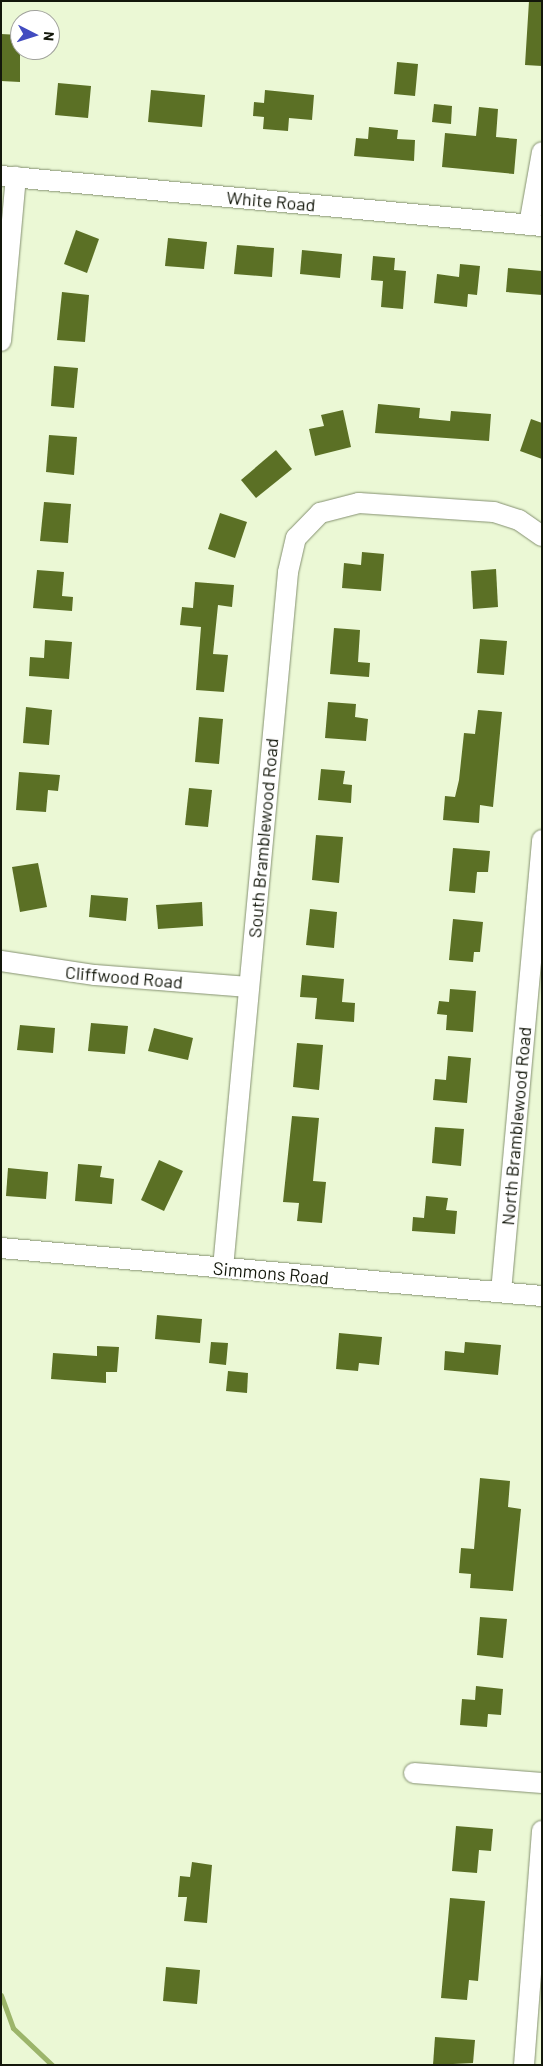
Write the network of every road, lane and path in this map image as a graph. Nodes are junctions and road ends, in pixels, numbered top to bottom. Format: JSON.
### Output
{"nodes":[{"id":1,"x":542,"y":152,"type":"edge"},
{"id":2,"x":9,"y":176,"type":"edge"},
{"id":3,"x":536,"y":225,"type":"edge"},
{"id":4,"x":1,"y":341,"type":"edge"},
{"id":5,"x":542,"y":536,"type":"edge"},
{"id":6,"x":542,"y":840,"type":"edge"},
{"id":7,"x":1,"y":960,"type":"edge"},
{"id":8,"x":249,"y":987,"type":"junction"},
{"id":9,"x":534,"y":1015,"type":"edge"},
{"id":10,"x":1,"y":1248,"type":"edge"},
{"id":11,"x":223,"y":1268,"type":"junction"},
{"id":12,"x":501,"y":1292,"type":"junction"},
{"id":13,"x":542,"y":1296,"type":"edge"},
{"id":14,"x":414,"y":1773,"type":"dead end"},
{"id":15,"x":542,"y":1782,"type":"edge"},
{"id":16,"x":542,"y":1831,"type":"edge"},
{"id":17,"x":524,"y":2065,"type":"edge"}],
"edges":[{"from":1,"to":3,"type":"street"},
{"from":2,"to":3,"type":"street","name":"White Road"},
{"from":2,"to":4,"type":"street"},
{"from":5,"to":8,"type":"street","name":"South Bramblewood Road"},
{"from":6,"to":9,"type":"street","name":"North Bramblewood Road"},
{"from":7,"to":8,"type":"street","name":"Cliffwood Road"},
{"from":8,"to":11,"type":"street","name":"South Bramblewood Road"},
{"from":9,"to":12,"type":"street","name":"North Bramblewood Road"},
{"from":10,"to":11,"type":"street","name":"Simmons Road"},
{"from":11,"to":12,"type":"street","name":"Simmons Road"},
{"from":12,"to":13,"type":"street","name":"Simmons Road"},
{"from":14,"to":15,"type":"street"},
{"from":16,"to":17,"type":"street"}]}
